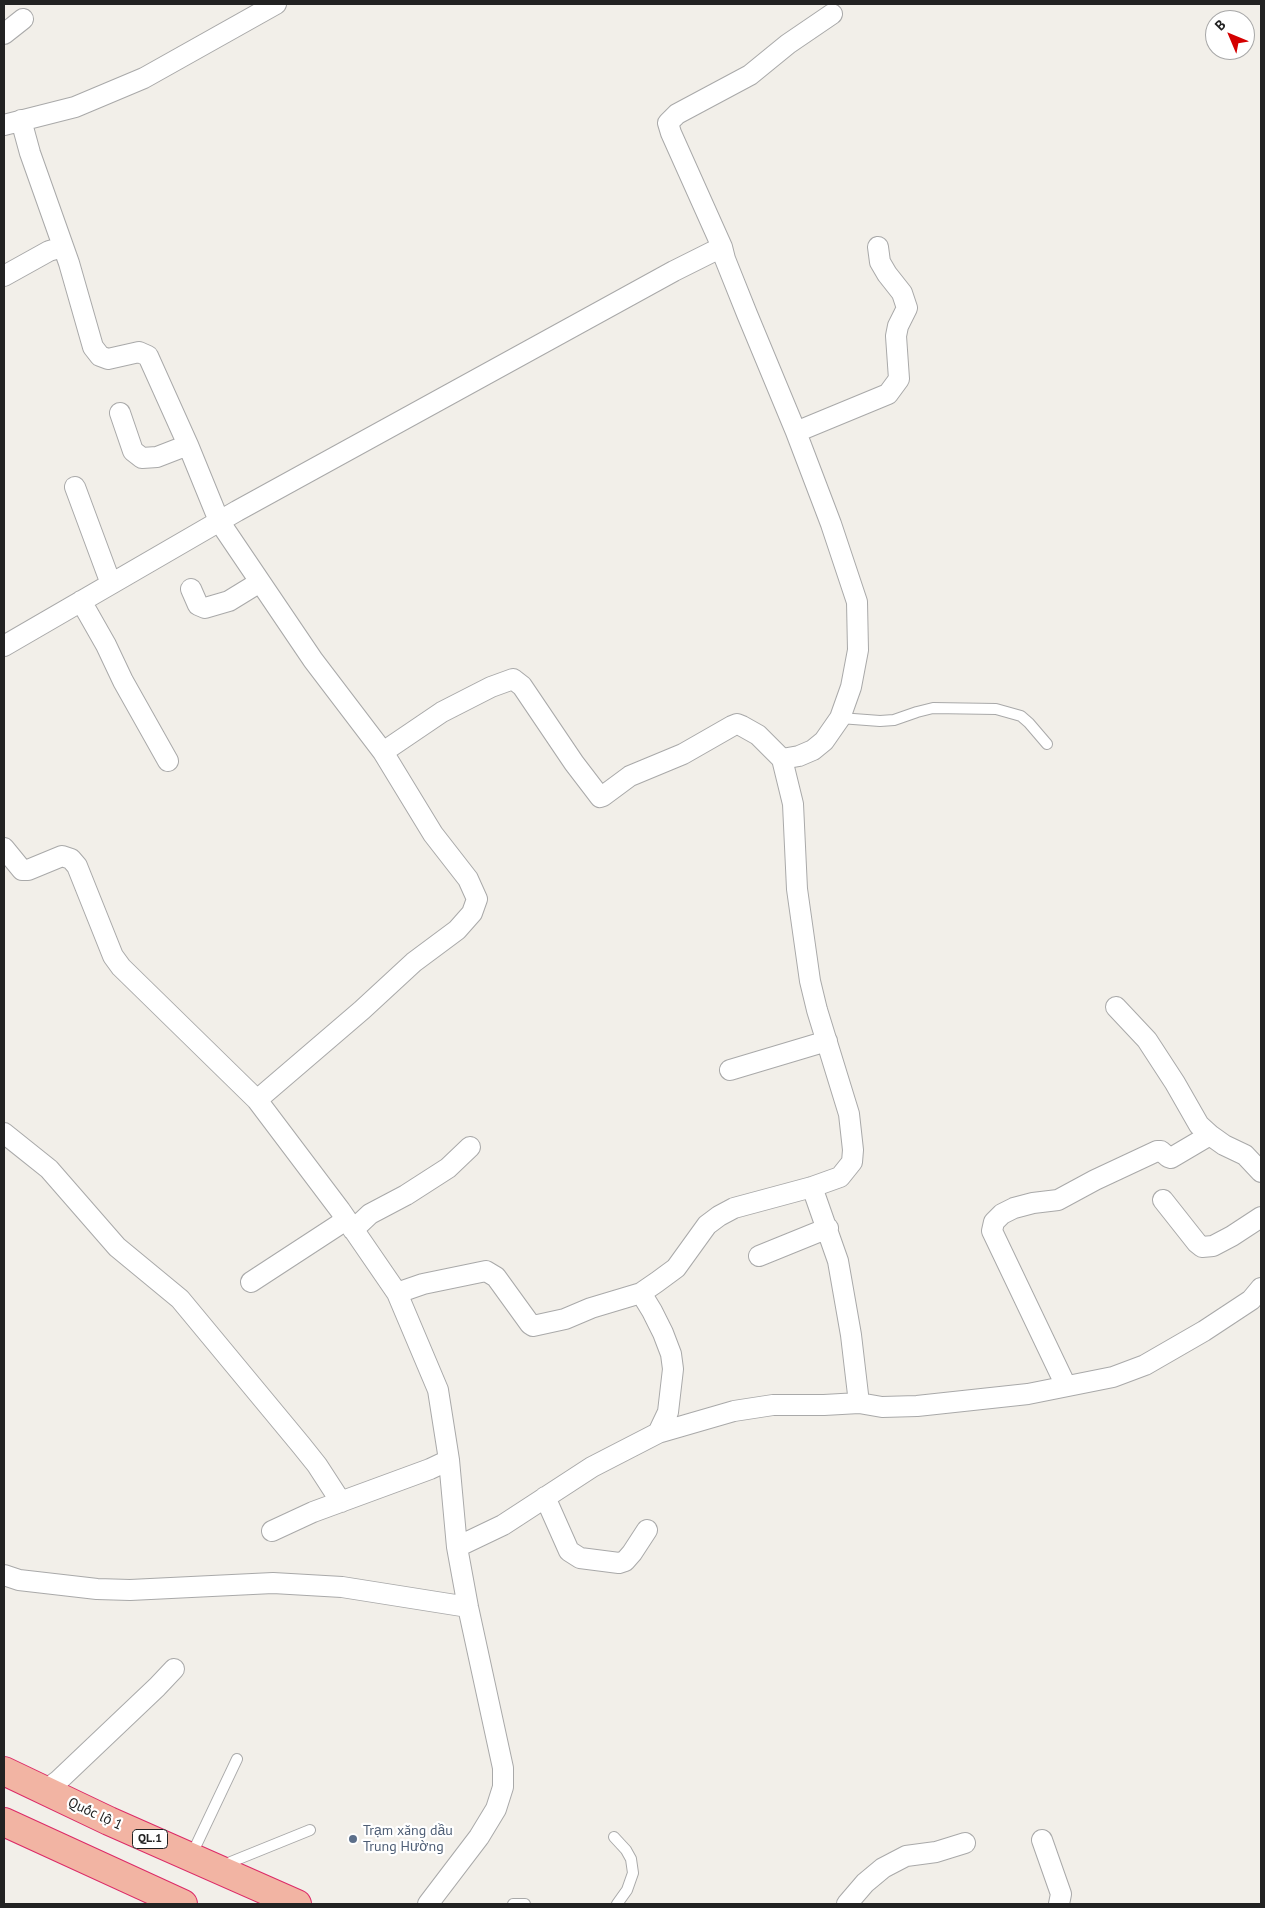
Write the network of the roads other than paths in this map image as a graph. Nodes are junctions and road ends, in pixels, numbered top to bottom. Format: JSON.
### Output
{"nodes":[{"id":1,"x":276,"y":4,"type":"edge"},
{"id":2,"x":832,"y":14,"type":"dead end"},
{"id":3,"x":23,"y":19,"type":"dead end"},
{"id":4,"x":4,"y":34,"type":"edge"},
{"id":5,"x":12,"y":123,"type":"edge"},
{"id":6,"x":63,"y":247,"type":"junction"},
{"id":7,"x":722,"y":247,"type":"junction"},
{"id":8,"x":878,"y":247,"type":"dead end"},
{"id":9,"x":4,"y":276,"type":"edge"},
{"id":10,"x":120,"y":413,"type":"dead end"},
{"id":11,"x":796,"y":432,"type":"junction"},
{"id":12,"x":188,"y":445,"type":"junction"},
{"id":13,"x":75,"y":487,"type":"dead end"},
{"id":14,"x":219,"y":521,"type":"junction"},
{"id":15,"x":260,"y":582,"type":"junction"},
{"id":16,"x":111,"y":584,"type":"junction"},
{"id":17,"x":191,"y":589,"type":"dead end"},
{"id":18,"x":81,"y":601,"type":"junction"},
{"id":19,"x":4,"y":646,"type":"edge"},
{"id":20,"x":840,"y":718,"type":"junction"},
{"id":21,"x":1048,"y":744,"type":"dead end"},
{"id":22,"x":383,"y":752,"type":"junction"},
{"id":23,"x":782,"y":760,"type":"junction"},
{"id":24,"x":168,"y":761,"type":"dead end"},
{"id":25,"x":4,"y":848,"type":"edge"},
{"id":26,"x":1116,"y":1007,"type":"dead end"},
{"id":27,"x":826,"y":1041,"type":"junction"},
{"id":28,"x":730,"y":1070,"type":"dead end"},
{"id":29,"x":257,"y":1100,"type":"junction"},
{"id":30,"x":4,"y":1134,"type":"edge"},
{"id":31,"x":1210,"y":1135,"type":"junction"},
{"id":32,"x":470,"y":1147,"type":"dead end"},
{"id":33,"x":1261,"y":1172,"type":"edge"},
{"id":34,"x":812,"y":1187,"type":"junction"},
{"id":35,"x":1163,"y":1200,"type":"dead end"},
{"id":36,"x":1261,"y":1217,"type":"edge"},
{"id":37,"x":349,"y":1225,"type":"junction"},
{"id":38,"x":828,"y":1228,"type":"junction"},
{"id":39,"x":759,"y":1256,"type":"dead end"},
{"id":40,"x":251,"y":1282,"type":"dead end"},
{"id":41,"x":397,"y":1293,"type":"junction"},
{"id":42,"x":641,"y":1293,"type":"junction"},
{"id":43,"x":1258,"y":1297,"type":"edge"},
{"id":44,"x":1066,"y":1386,"type":"junction"},
{"id":45,"x":859,"y":1402,"type":"junction"},
{"id":46,"x":658,"y":1433,"type":"junction"},
{"id":47,"x":449,"y":1460,"type":"junction"},
{"id":48,"x":545,"y":1497,"type":"junction"},
{"id":49,"x":341,"y":1502,"type":"junction"},
{"id":50,"x":647,"y":1530,"type":"dead end"},
{"id":51,"x":272,"y":1531,"type":"dead end"},
{"id":52,"x":457,"y":1547,"type":"junction"},
{"id":53,"x":4,"y":1575,"type":"edge"},
{"id":54,"x":468,"y":1607,"type":"junction"},
{"id":55,"x":174,"y":1668,"type":"dead end"},
{"id":56,"x":237,"y":1759,"type":"dead end"},
{"id":57,"x":4,"y":1772,"type":"edge"},
{"id":58,"x":44,"y":1790,"type":"junction"},
{"id":59,"x":4,"y":1822,"type":"edge"},
{"id":60,"x":310,"y":1830,"type":"dead end"},
{"id":61,"x":614,"y":1838,"type":"dead end"},
{"id":62,"x":1042,"y":1840,"type":"dead end"},
{"id":63,"x":964,"y":1843,"type":"dead end"},
{"id":64,"x":190,"y":1857,"type":"junction"},
{"id":65,"x":216,"y":1868,"type":"junction"},
{"id":66,"x":183,"y":1904,"type":"edge"},
{"id":67,"x":297,"y":1904,"type":"edge"},
{"id":68,"x":428,"y":1904,"type":"edge"},
{"id":69,"x":514,"y":1904,"type":"edge"},
{"id":70,"x":525,"y":1904,"type":"edge"},
{"id":71,"x":617,"y":1904,"type":"edge"},
{"id":72,"x":847,"y":1904,"type":"edge"},
{"id":73,"x":1059,"y":1904,"type":"edge"}],
"edges":[{"from":1,"to":5,"type":"street"},
{"from":2,"to":7,"type":"street"},
{"from":3,"to":4,"type":"street"},
{"from":5,"to":6,"type":"street"},
{"from":6,"to":9,"type":"street"},
{"from":6,"to":12,"type":"street"},
{"from":7,"to":11,"type":"street"},
{"from":7,"to":14,"type":"street"},
{"from":8,"to":11,"type":"street"},
{"from":10,"to":12,"type":"street"},
{"from":11,"to":20,"type":"street"},
{"from":12,"to":14,"type":"street"},
{"from":13,"to":16,"type":"street"},
{"from":14,"to":15,"type":"street"},
{"from":14,"to":16,"type":"street"},
{"from":15,"to":17,"type":"street"},
{"from":15,"to":22,"type":"street"},
{"from":16,"to":18,"type":"street"},
{"from":18,"to":19,"type":"street"},
{"from":18,"to":24,"type":"street"},
{"from":20,"to":21,"type":"lane"},
{"from":20,"to":23,"type":"street"},
{"from":22,"to":23,"type":"street"},
{"from":22,"to":29,"type":"street"},
{"from":23,"to":27,"type":"street"},
{"from":25,"to":29,"type":"street"},
{"from":26,"to":31,"type":"street"},
{"from":27,"to":28,"type":"street"},
{"from":27,"to":34,"type":"street"},
{"from":29,"to":37,"type":"street"},
{"from":30,"to":49,"type":"street"},
{"from":31,"to":33,"type":"street"},
{"from":31,"to":44,"type":"street"},
{"from":32,"to":37,"type":"street"},
{"from":34,"to":38,"type":"street"},
{"from":34,"to":42,"type":"street"},
{"from":35,"to":36,"type":"street"},
{"from":37,"to":40,"type":"street"},
{"from":37,"to":41,"type":"street"},
{"from":38,"to":39,"type":"street"},
{"from":38,"to":45,"type":"street"},
{"from":41,"to":42,"type":"street"},
{"from":41,"to":47,"type":"street"},
{"from":42,"to":46,"type":"street"},
{"from":43,"to":44,"type":"street"},
{"from":44,"to":45,"type":"street"},
{"from":45,"to":46,"type":"street"},
{"from":46,"to":48,"type":"street"},
{"from":47,"to":49,"type":"street"},
{"from":47,"to":52,"type":"street"},
{"from":48,"to":50,"type":"street"},
{"from":48,"to":52,"type":"street"},
{"from":49,"to":51,"type":"street"},
{"from":52,"to":54,"type":"street"},
{"from":53,"to":54,"type":"street"},
{"from":54,"to":68,"type":"street"},
{"from":55,"to":58,"type":"street"},
{"from":56,"to":64,"type":"lane"},
{"from":57,"to":58,"type":"highway","name":"Quốc lộ 1","number":"QL.1"},
{"from":58,"to":64,"type":"highway","name":"Quốc lộ 1","number":"QL.1"},
{"from":59,"to":66,"type":"highway"},
{"from":60,"to":65,"type":"lane"},
{"from":61,"to":71,"type":"lane"},
{"from":62,"to":73,"type":"street"},
{"from":63,"to":72,"type":"street"},
{"from":64,"to":65,"type":"highway","name":"Quốc lộ 1","number":"QL.1"},
{"from":65,"to":67,"type":"highway","name":"Quốc lộ 1","number":"QL.1"},
{"from":69,"to":70,"type":"lane"}]}
